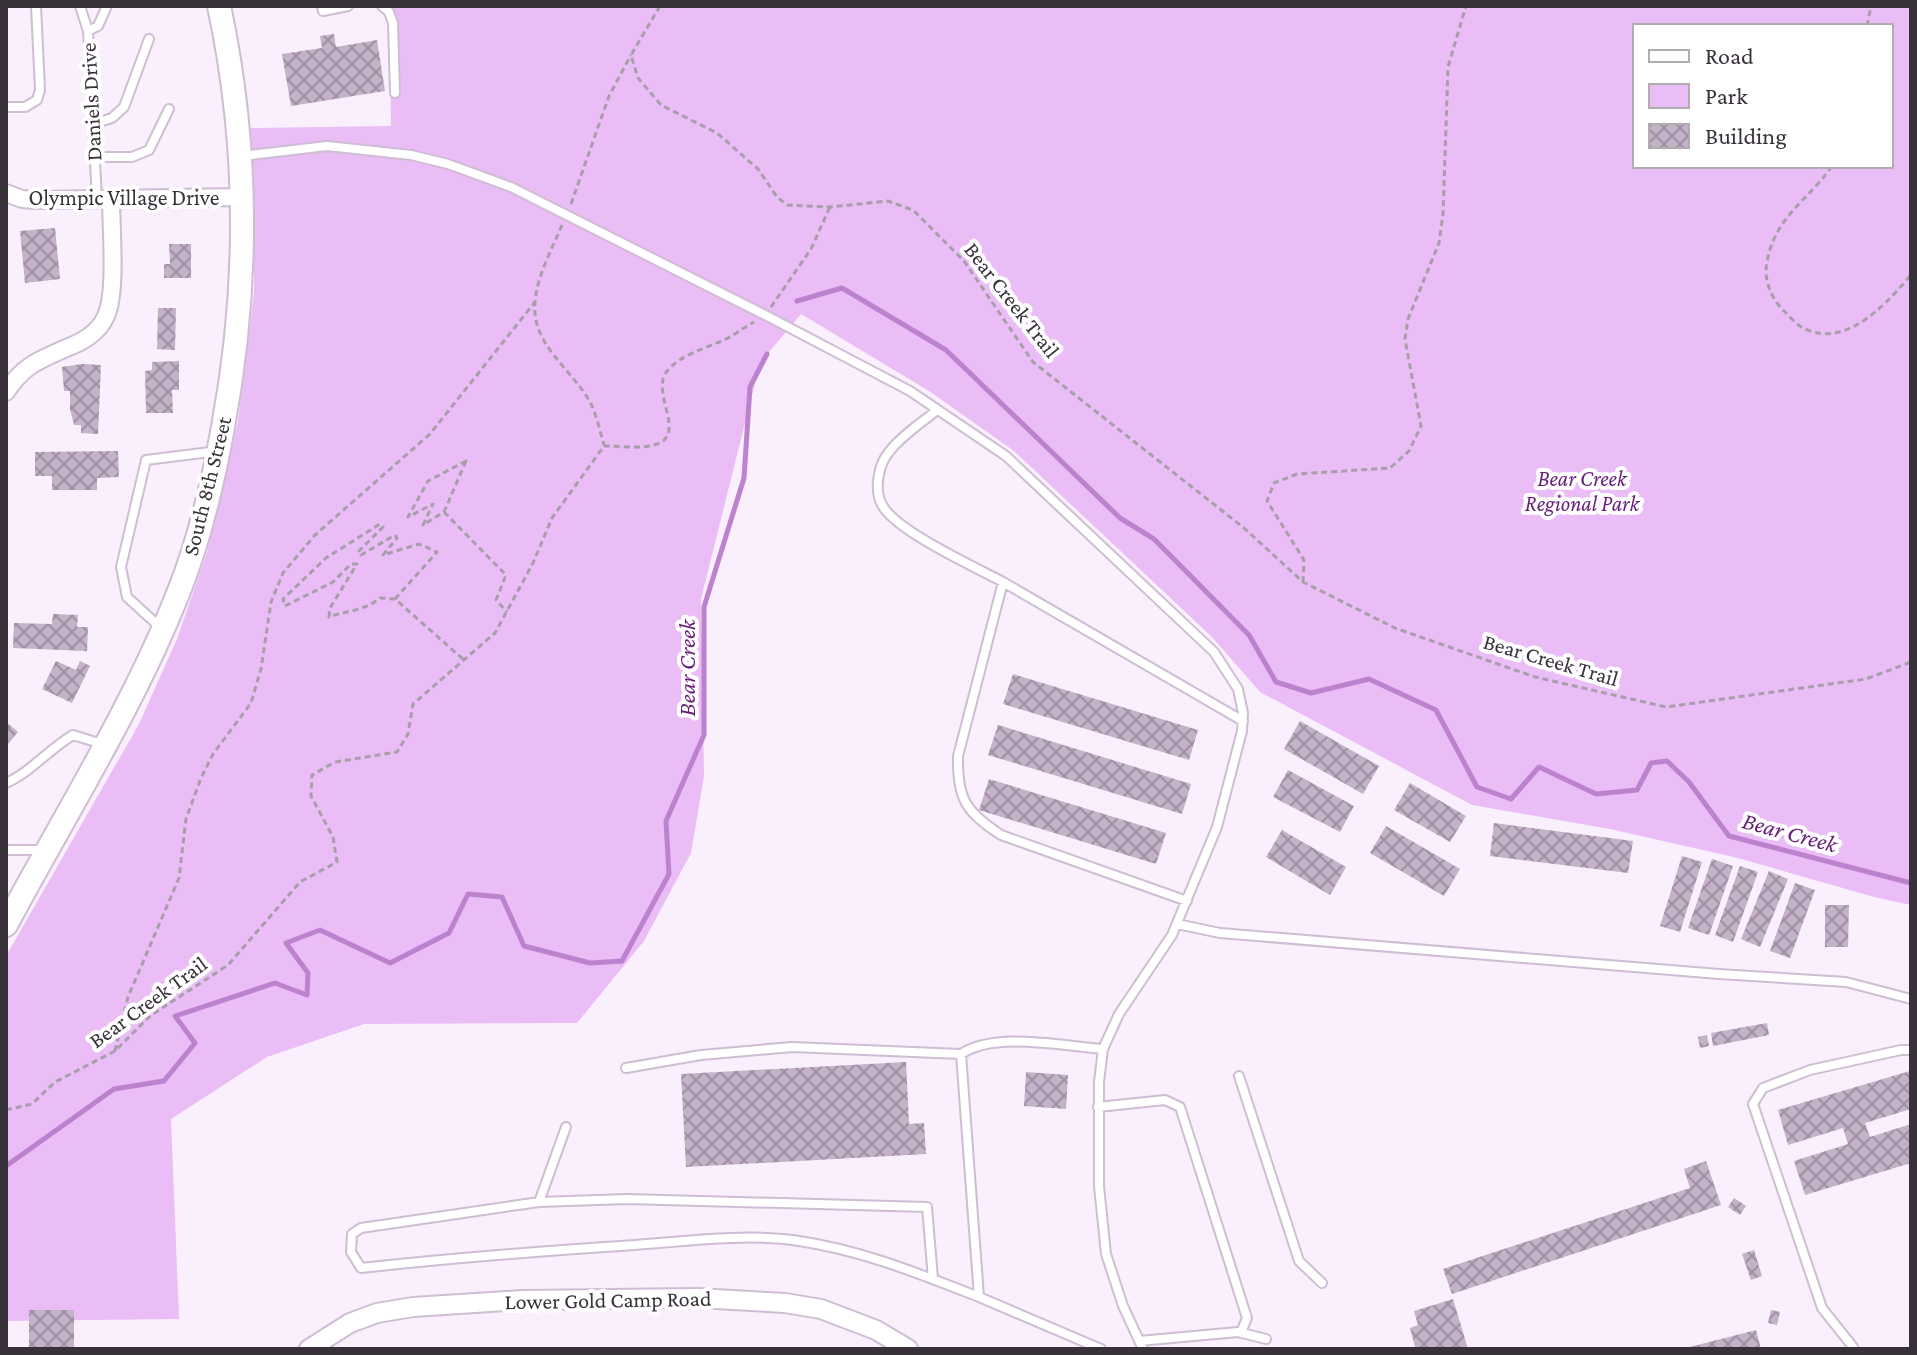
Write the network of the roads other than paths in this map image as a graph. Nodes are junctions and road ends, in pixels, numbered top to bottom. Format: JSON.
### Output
{"nodes":[{"id":1,"x":36,"y":6,"type":"edge"},
{"id":2,"x":80,"y":6,"type":"edge"},
{"id":3,"x":107,"y":6,"type":"edge"},
{"id":4,"x":219,"y":6,"type":"edge"},
{"id":5,"x":322,"y":6,"type":"edge"},
{"id":6,"x":348,"y":6,"type":"edge"},
{"id":7,"x":382,"y":6,"type":"edge"},
{"id":8,"x":88,"y":31,"type":"junction"},
{"id":9,"x":149,"y":39,"type":"dead end"},
{"id":10,"x":395,"y":93,"type":"dead end"},
{"id":11,"x":6,"y":107,"type":"edge"},
{"id":12,"x":169,"y":109,"type":"dead end"},
{"id":13,"x":93,"y":124,"type":"junction"},
{"id":14,"x":241,"y":156,"type":"junction"},
{"id":15,"x":94,"y":157,"type":"junction"},
{"id":16,"x":7,"y":196,"type":"edge"},
{"id":17,"x":244,"y":197,"type":"junction"},
{"id":18,"x":104,"y":199,"type":"junction"},
{"id":19,"x":6,"y":392,"type":"edge"},
{"id":20,"x":936,"y":411,"type":"junction"},
{"id":21,"x":219,"y":451,"type":"junction"},
{"id":22,"x":1003,"y":582,"type":"junction"},
{"id":23,"x":162,"y":629,"type":"junction"},
{"id":24,"x":1243,"y":721,"type":"junction"},
{"id":25,"x":107,"y":745,"type":"junction"},
{"id":26,"x":6,"y":783,"type":"edge"},
{"id":27,"x":6,"y":850,"type":"edge"},
{"id":28,"x":47,"y":850,"type":"junction"},
{"id":29,"x":1187,"y":901,"type":"junction"},
{"id":30,"x":1177,"y":924,"type":"junction"},
{"id":31,"x":6,"y":925,"type":"edge"},
{"id":32,"x":1911,"y":999,"type":"edge"},
{"id":33,"x":1103,"y":1049,"type":"junction"},
{"id":34,"x":1911,"y":1050,"type":"edge"},
{"id":35,"x":961,"y":1054,"type":"junction"},
{"id":36,"x":626,"y":1068,"type":"dead end"},
{"id":37,"x":1239,"y":1076,"type":"dead end"},
{"id":38,"x":1098,"y":1107,"type":"junction"},
{"id":39,"x":566,"y":1127,"type":"dead end"},
{"id":40,"x":539,"y":1202,"type":"junction"},
{"id":41,"x":933,"y":1279,"type":"junction"},
{"id":42,"x":1322,"y":1283,"type":"dead end"},
{"id":43,"x":979,"y":1297,"type":"junction"},
{"id":44,"x":1238,"y":1332,"type":"junction"},
{"id":45,"x":1266,"y":1339,"type":"dead end"},
{"id":46,"x":1141,"y":1345,"type":"edge"},
{"id":47,"x":1853,"y":1347,"type":"dead end"},
{"id":48,"x":309,"y":1349,"type":"edge"},
{"id":49,"x":908,"y":1349,"type":"edge"},
{"id":50,"x":1101,"y":1349,"type":"edge"}],
"edges":[{"from":1,"to":11,"type":"lane"},
{"from":2,"to":8,"type":"lane","name":"Daniels Drive"},
{"from":3,"to":8,"type":"lane"},
{"from":4,"to":14,"type":"main road","name":"South 8th Street"},
{"from":5,"to":6,"type":"lane"},
{"from":7,"to":10,"type":"lane"},
{"from":8,"to":13,"type":"lane","name":"Daniels Drive"},
{"from":9,"to":13,"type":"lane"},
{"from":12,"to":15,"type":"lane"},
{"from":13,"to":15,"type":"lane","name":"Daniels Drive"},
{"from":14,"to":17,"type":"main road","name":"South 8th Street"},
{"from":14,"to":20,"type":"lane"},
{"from":15,"to":18,"type":"lane","name":"Daniels Drive"},
{"from":16,"to":18,"type":"street","name":"Olympic Village Drive"},
{"from":17,"to":18,"type":"street","name":"Olympic Village Drive"},
{"from":17,"to":21,"type":"main road","name":"South 8th Street"},
{"from":18,"to":19,"type":"street"},
{"from":20,"to":22,"type":"lane"},
{"from":20,"to":24,"type":"lane"},
{"from":21,"to":23,"type":"main road","name":"South 8th Street"},
{"from":21,"to":23,"type":"lane"},
{"from":22,"to":24,"type":"lane"},
{"from":22,"to":29,"type":"lane"},
{"from":23,"to":25,"type":"main road","name":"South 8th Street"},
{"from":24,"to":29,"type":"lane"},
{"from":25,"to":26,"type":"lane"},
{"from":25,"to":28,"type":"main road","name":"South 8th Street"},
{"from":27,"to":28,"type":"lane"},
{"from":28,"to":31,"type":"main road","name":"South 8th Street"},
{"from":29,"to":30,"type":"lane"},
{"from":30,"to":32,"type":"lane"},
{"from":30,"to":33,"type":"lane"},
{"from":33,"to":35,"type":"lane"},
{"from":33,"to":38,"type":"lane"},
{"from":34,"to":47,"type":"lane"},
{"from":35,"to":36,"type":"lane"},
{"from":35,"to":43,"type":"lane"},
{"from":37,"to":42,"type":"lane"},
{"from":38,"to":44,"type":"lane"},
{"from":38,"to":46,"type":"lane"},
{"from":39,"to":40,"type":"lane"},
{"from":40,"to":41,"type":"lane"},
{"from":40,"to":41,"type":"lane"},
{"from":41,"to":43,"type":"lane"},
{"from":43,"to":50,"type":"lane"},
{"from":44,"to":45,"type":"lane"},
{"from":44,"to":46,"type":"lane"},
{"from":48,"to":49,"type":"street","name":"Lower Gold Camp Road"}]}
